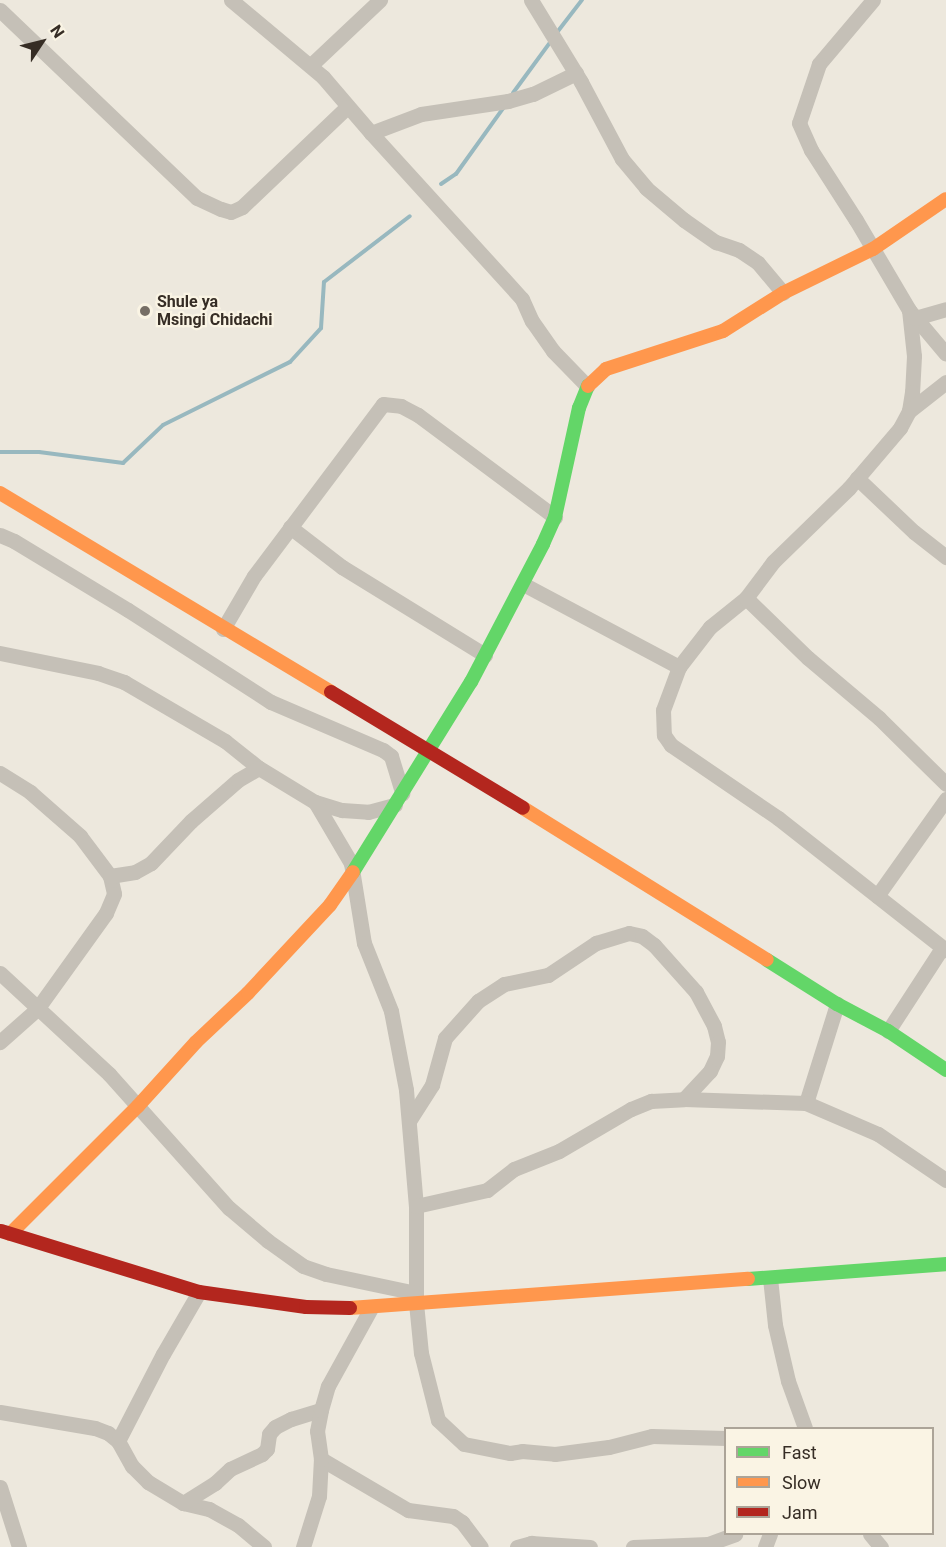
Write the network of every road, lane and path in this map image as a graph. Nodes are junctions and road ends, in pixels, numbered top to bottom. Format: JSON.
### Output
{"nodes":[{"id":1,"x":231,"y":0,"type":"edge"},
{"id":2,"x":380,"y":0,"type":"edge"},
{"id":3,"x":531,"y":0,"type":"edge"},
{"id":4,"x":873,"y":0,"type":"edge"},
{"id":5,"x":3,"y":18,"type":"edge"},
{"id":6,"x":311,"y":65,"type":"junction"},
{"id":7,"x":576,"y":73,"type":"junction"},
{"id":8,"x":347,"y":107,"type":"junction"},
{"id":9,"x":371,"y":133,"type":"junction"},
{"id":10,"x":946,"y":199,"type":"edge"},
{"id":11,"x":873,"y":249,"type":"junction"},
{"id":12,"x":783,"y":293,"type":"junction"},
{"id":13,"x":946,"y":309,"type":"edge"},
{"id":14,"x":912,"y":314,"type":"junction"},
{"id":15,"x":946,"y":354,"type":"edge"},
{"id":16,"x":946,"y":381,"type":"edge"},
{"id":17,"x":587,"y":386,"type":"junction"},
{"id":18,"x":909,"y":411,"type":"junction"},
{"id":19,"x":857,"y":478,"type":"junction"},
{"id":20,"x":0,"y":493,"type":"edge"},
{"id":21,"x":555,"y":517,"type":"junction"},
{"id":22,"x":290,"y":527,"type":"junction"},
{"id":23,"x":0,"y":535,"type":"edge"},
{"id":24,"x":946,"y":557,"type":"edge"},
{"id":25,"x":523,"y":584,"type":"junction"},
{"id":26,"x":746,"y":597,"type":"junction"},
{"id":27,"x":223,"y":629,"type":"junction"},
{"id":28,"x":0,"y":653,"type":"edge"},
{"id":29,"x":485,"y":655,"type":"junction"},
{"id":30,"x":679,"y":667,"type":"junction"},
{"id":31,"x":429,"y":749,"type":"junction"},
{"id":32,"x":259,"y":768,"type":"junction"},
{"id":33,"x":0,"y":773,"type":"edge"},
{"id":34,"x":946,"y":784,"type":"edge"},
{"id":35,"x":398,"y":799,"type":"junction"},
{"id":36,"x":946,"y":799,"type":"edge"},
{"id":37,"x":315,"y":802,"type":"junction"},
{"id":38,"x":352,"y":874,"type":"junction"},
{"id":39,"x":110,"y":876,"type":"junction"},
{"id":40,"x":877,"y":896,"type":"junction"},
{"id":41,"x":944,"y":949,"type":"edge"},
{"id":42,"x":0,"y":973,"type":"edge"},
{"id":43,"x":837,"y":1004,"type":"junction"},
{"id":44,"x":37,"y":1009,"type":"junction"},
{"id":45,"x":888,"y":1031,"type":"junction"},
{"id":46,"x":0,"y":1042,"type":"edge"},
{"id":47,"x":946,"y":1070,"type":"edge"},
{"id":48,"x":684,"y":1100,"type":"junction"},
{"id":49,"x":806,"y":1103,"type":"junction"},
{"id":50,"x":138,"y":1106,"type":"junction"},
{"id":51,"x":409,"y":1121,"type":"junction"},
{"id":52,"x":946,"y":1180,"type":"edge"},
{"id":53,"x":416,"y":1206,"type":"junction"},
{"id":54,"x":5,"y":1233,"type":"edge"},
{"id":55,"x":946,"y":1264,"type":"edge"},
{"id":56,"x":770,"y":1278,"type":"junction"},
{"id":57,"x":199,"y":1292,"type":"junction"},
{"id":58,"x":416,"y":1298,"type":"junction"},
{"id":59,"x":371,"y":1308,"type":"junction"},
{"id":60,"x":321,"y":1410,"type":"junction"},
{"id":61,"x":0,"y":1412,"type":"edge"},
{"id":62,"x":804,"y":1427,"type":"edge"},
{"id":63,"x":724,"y":1438,"type":"edge"},
{"id":64,"x":118,"y":1441,"type":"junction"},
{"id":65,"x":321,"y":1459,"type":"junction"},
{"id":66,"x":0,"y":1487,"type":"edge"},
{"id":67,"x":183,"y":1503,"type":"junction"},
{"id":68,"x":730,"y":1535,"type":"edge"},
{"id":69,"x":872,"y":1535,"type":"edge"},
{"id":70,"x":20,"y":1547,"type":"edge"},
{"id":71,"x":264,"y":1547,"type":"edge"},
{"id":72,"x":303,"y":1547,"type":"edge"},
{"id":73,"x":480,"y":1547,"type":"edge"},
{"id":74,"x":517,"y":1547,"type":"edge"},
{"id":75,"x":590,"y":1547,"type":"edge"},
{"id":76,"x":633,"y":1547,"type":"edge"},
{"id":77,"x":881,"y":1547,"type":"edge"}],
"edges":[{"from":1,"to":6,"type":"street"},
{"from":2,"to":6,"type":"street"},
{"from":3,"to":7,"type":"street"},
{"from":4,"to":11,"type":"street"},
{"from":5,"to":8,"type":"street"},
{"from":6,"to":8,"type":"street"},
{"from":7,"to":9,"type":"street"},
{"from":7,"to":12,"type":"street"},
{"from":8,"to":9,"type":"street"},
{"from":9,"to":17,"type":"street"},
{"from":10,"to":11,"type":"street"},
{"from":11,"to":12,"type":"street"},
{"from":11,"to":14,"type":"street"},
{"from":12,"to":17,"type":"street"},
{"from":13,"to":14,"type":"street"},
{"from":14,"to":15,"type":"street"},
{"from":14,"to":18,"type":"street"},
{"from":16,"to":18,"type":"street"},
{"from":17,"to":21,"type":"street"},
{"from":18,"to":19,"type":"street"},
{"from":19,"to":24,"type":"street"},
{"from":19,"to":26,"type":"street"},
{"from":20,"to":27,"type":"street"},
{"from":21,"to":22,"type":"street"},
{"from":21,"to":25,"type":"street"},
{"from":22,"to":27,"type":"street"},
{"from":22,"to":29,"type":"street"},
{"from":23,"to":35,"type":"street"},
{"from":25,"to":29,"type":"street"},
{"from":25,"to":30,"type":"street"},
{"from":26,"to":30,"type":"street"},
{"from":26,"to":34,"type":"street"},
{"from":27,"to":31,"type":"street"},
{"from":28,"to":32,"type":"street"},
{"from":29,"to":31,"type":"street"},
{"from":30,"to":40,"type":"street"},
{"from":31,"to":35,"type":"street"},
{"from":31,"to":43,"type":"street"},
{"from":32,"to":37,"type":"street"},
{"from":32,"to":39,"type":"street"},
{"from":33,"to":39,"type":"street"},
{"from":35,"to":37,"type":"street"},
{"from":35,"to":38,"type":"street"},
{"from":36,"to":40,"type":"street"},
{"from":37,"to":38,"type":"street"},
{"from":38,"to":50,"type":"street"},
{"from":38,"to":51,"type":"street"},
{"from":39,"to":44,"type":"street"},
{"from":40,"to":41,"type":"street"},
{"from":41,"to":45,"type":"street"},
{"from":42,"to":44,"type":"street"},
{"from":43,"to":45,"type":"street"},
{"from":43,"to":49,"type":"street"},
{"from":44,"to":46,"type":"street"},
{"from":44,"to":50,"type":"street"},
{"from":45,"to":47,"type":"street"},
{"from":48,"to":49,"type":"street"},
{"from":48,"to":51,"type":"street"},
{"from":48,"to":53,"type":"street"},
{"from":49,"to":52,"type":"street"},
{"from":50,"to":54,"type":"street"},
{"from":50,"to":58,"type":"street"},
{"from":51,"to":53,"type":"street"},
{"from":53,"to":58,"type":"street"},
{"from":54,"to":57,"type":"street"},
{"from":55,"to":56,"type":"street"},
{"from":56,"to":58,"type":"street"},
{"from":56,"to":62,"type":"street"},
{"from":57,"to":59,"type":"street"},
{"from":57,"to":64,"type":"street"},
{"from":58,"to":59,"type":"street"},
{"from":58,"to":63,"type":"street"},
{"from":59,"to":60,"type":"street"},
{"from":60,"to":65,"type":"street"},
{"from":60,"to":67,"type":"street"},
{"from":61,"to":64,"type":"street"},
{"from":64,"to":67,"type":"street"},
{"from":65,"to":72,"type":"street"},
{"from":65,"to":73,"type":"street"},
{"from":66,"to":70,"type":"street"},
{"from":67,"to":71,"type":"street"},
{"from":68,"to":76,"type":"street"},
{"from":69,"to":77,"type":"street"},
{"from":74,"to":75,"type":"street"}]}
